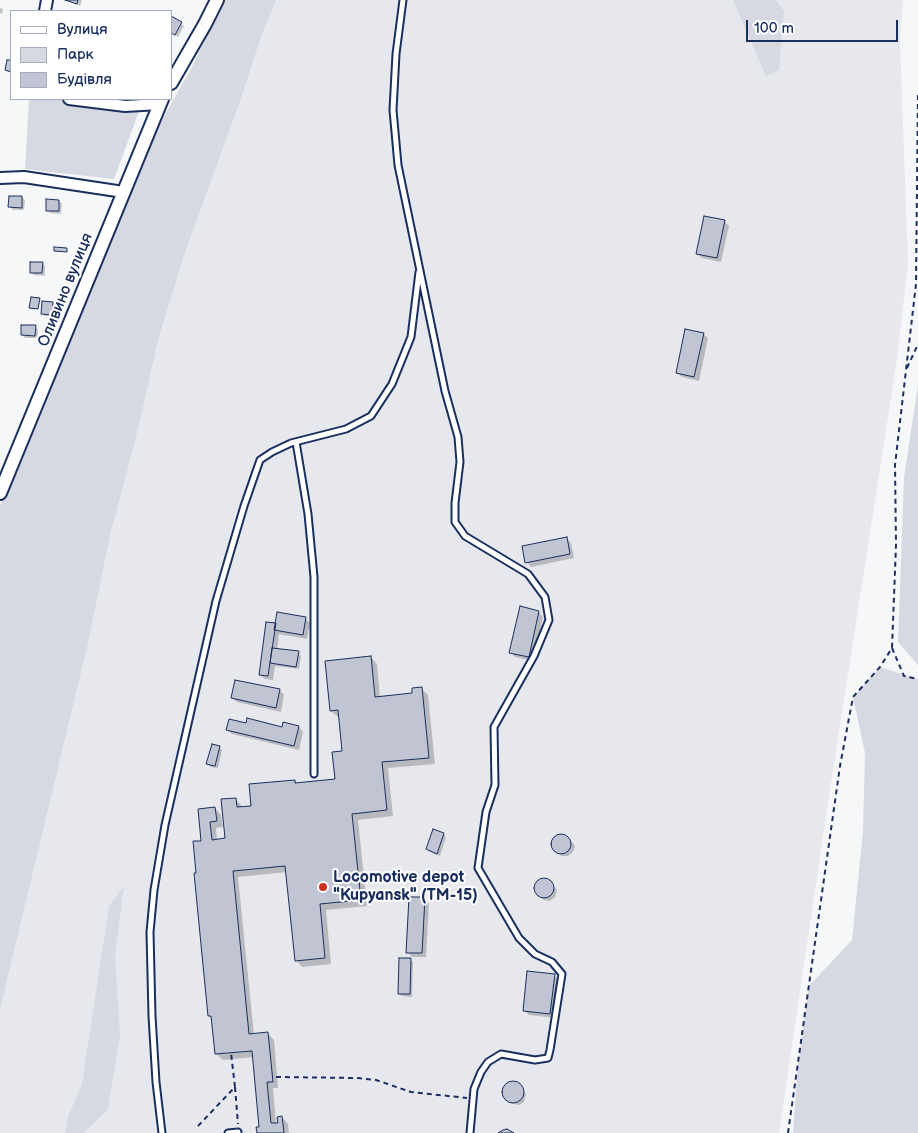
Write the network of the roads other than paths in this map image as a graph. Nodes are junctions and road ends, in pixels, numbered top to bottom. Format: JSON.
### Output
{"nodes":[{"id":1,"x":217,"y":0,"type":"edge"},
{"id":2,"x":403,"y":0,"type":"edge"},
{"id":3,"x":172,"y":81,"type":"edge"},
{"id":4,"x":77,"y":100,"type":"edge"},
{"id":5,"x":161,"y":101,"type":"edge"},
{"id":6,"x":0,"y":178,"type":"edge"},
{"id":7,"x":122,"y":193,"type":"junction"},
{"id":8,"x":419,"y":266,"type":"junction"},
{"id":9,"x":296,"y":442,"type":"junction"},
{"id":10,"x":3,"y":475,"type":"edge"},
{"id":11,"x":0,"y":492,"type":"edge"},
{"id":12,"x":314,"y":774,"type":"dead end"},
{"id":13,"x":238,"y":1132,"type":"road end"},
{"id":14,"x":162,"y":1133,"type":"edge"},
{"id":15,"x":228,"y":1133,"type":"edge"},
{"id":16,"x":470,"y":1133,"type":"edge"}],
"edges":[{"from":1,"to":3,"type":"street"},
{"from":2,"to":8,"type":"lane"},
{"from":4,"to":5,"type":"street"},
{"from":5,"to":7,"type":"street","name":"Оливино вулиця"},
{"from":6,"to":7,"type":"street"},
{"from":7,"to":10,"type":"street","name":"Оливино вулиця"},
{"from":8,"to":9,"type":"lane"},
{"from":8,"to":16,"type":"lane"},
{"from":9,"to":12,"type":"lane"},
{"from":9,"to":14,"type":"lane"},
{"from":10,"to":11,"type":"street","name":"Оливино вулиця"},
{"from":13,"to":15,"type":"lane"}]}
